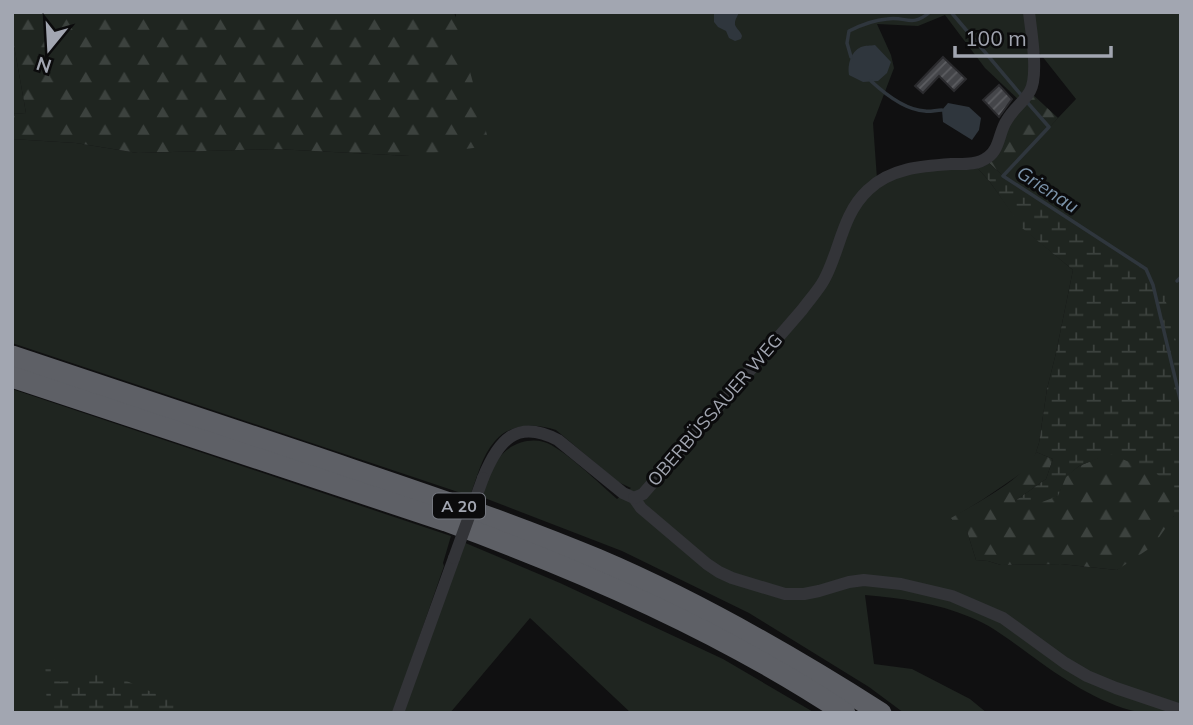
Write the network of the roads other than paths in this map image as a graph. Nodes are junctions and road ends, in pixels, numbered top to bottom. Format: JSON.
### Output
{"nodes":[{"id":1,"x":1029,"y":12,"type":"edge"},
{"id":2,"x":12,"y":356,"type":"edge"},
{"id":3,"x":12,"y":377,"type":"edge"},
{"id":4,"x":634,"y":498,"type":"junction"},
{"id":5,"x":1181,"y":710,"type":"edge"},
{"id":6,"x":398,"y":713,"type":"edge"},
{"id":7,"x":845,"y":713,"type":"edge"},
{"id":8,"x":881,"y":713,"type":"edge"}],
"edges":[{"from":1,"to":4,"type":"street","name":"OBERBÜSSAUER WEG"},
{"from":2,"to":8,"type":"highway","number":"A 20"},
{"from":3,"to":7,"type":"highway","number":"A 20"},
{"from":4,"to":5,"type":"street"},
{"from":4,"to":6,"type":"street","name":"OBERBÜSSAUER WEG","bridge":true}]}
